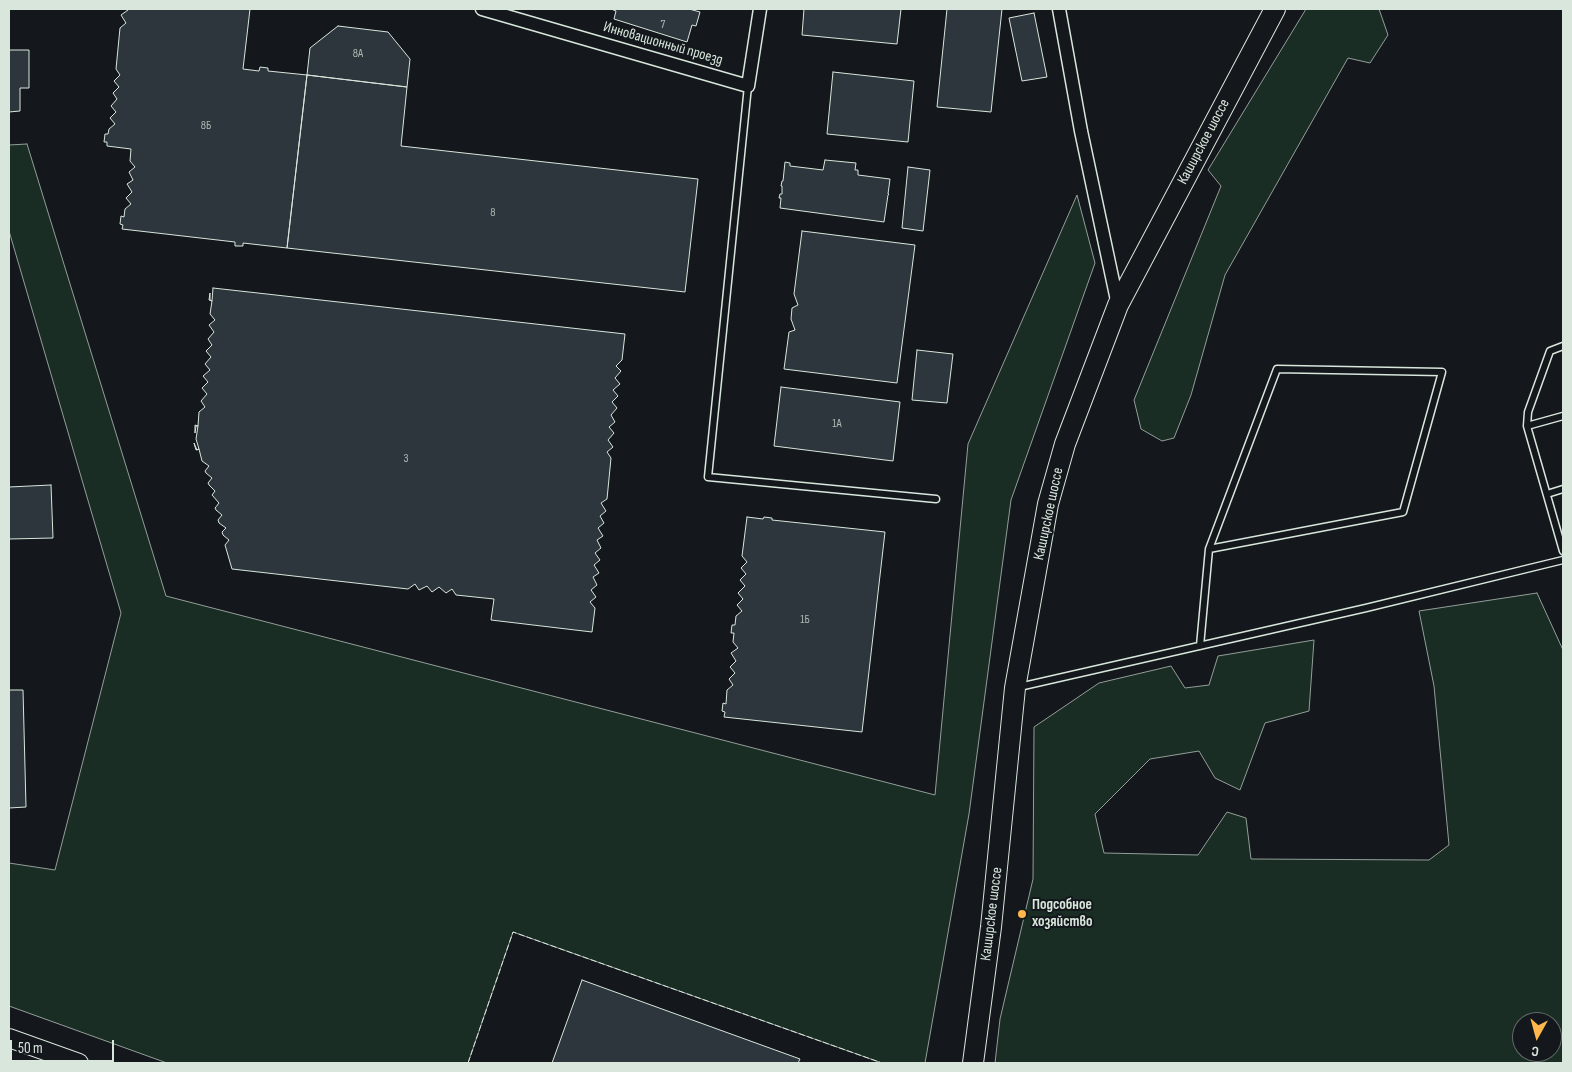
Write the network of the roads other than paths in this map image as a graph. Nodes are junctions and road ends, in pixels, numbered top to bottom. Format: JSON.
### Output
{"nodes":[{"id":1,"x":482,"y":9,"type":"edge"},
{"id":2,"x":760,"y":9,"type":"edge"},
{"id":3,"x":1059,"y":9,"type":"edge"},
{"id":4,"x":1275,"y":9,"type":"edge"},
{"id":5,"x":748,"y":86,"type":"junction"},
{"id":6,"x":1118,"y":305,"type":"junction"},
{"id":7,"x":1563,"y":346,"type":"edge"},
{"id":8,"x":1563,"y":416,"type":"edge"},
{"id":9,"x":1527,"y":426,"type":"junction"},
{"id":10,"x":1563,"y":489,"type":"edge"},
{"id":11,"x":1548,"y":494,"type":"junction"},
{"id":12,"x":936,"y":499,"type":"dead end"},
{"id":13,"x":1209,"y":549,"type":"junction"},
{"id":14,"x":1563,"y":551,"type":"edge"},
{"id":15,"x":1563,"y":560,"type":"edge"},
{"id":16,"x":1200,"y":646,"type":"junction"},
{"id":17,"x":1015,"y":688,"type":"junction"},
{"id":18,"x":9,"y":1038,"type":"edge"},
{"id":19,"x":79,"y":1063,"type":"edge"},
{"id":20,"x":972,"y":1063,"type":"edge"}],
"edges":[{"from":1,"to":5,"type":"street","name":"Инновационный проезд"},
{"from":2,"to":5,"type":"street"},
{"from":3,"to":6,"type":"street"},
{"from":4,"to":6,"type":"main road","name":"Каширское шоссе"},
{"from":5,"to":12,"type":"lane"},
{"from":6,"to":17,"type":"main road","name":"Каширское шоссе"},
{"from":7,"to":9,"type":"lane"},
{"from":8,"to":9,"type":"lane"},
{"from":9,"to":11,"type":"lane"},
{"from":10,"to":11,"type":"lane"},
{"from":11,"to":14,"type":"lane"},
{"from":13,"to":13,"type":"lane"},
{"from":13,"to":16,"type":"lane"},
{"from":15,"to":16,"type":"lane"},
{"from":16,"to":17,"type":"lane"},
{"from":17,"to":20,"type":"main road","name":"Каширское шоссе"},
{"from":18,"to":19,"type":"main road"}]}
